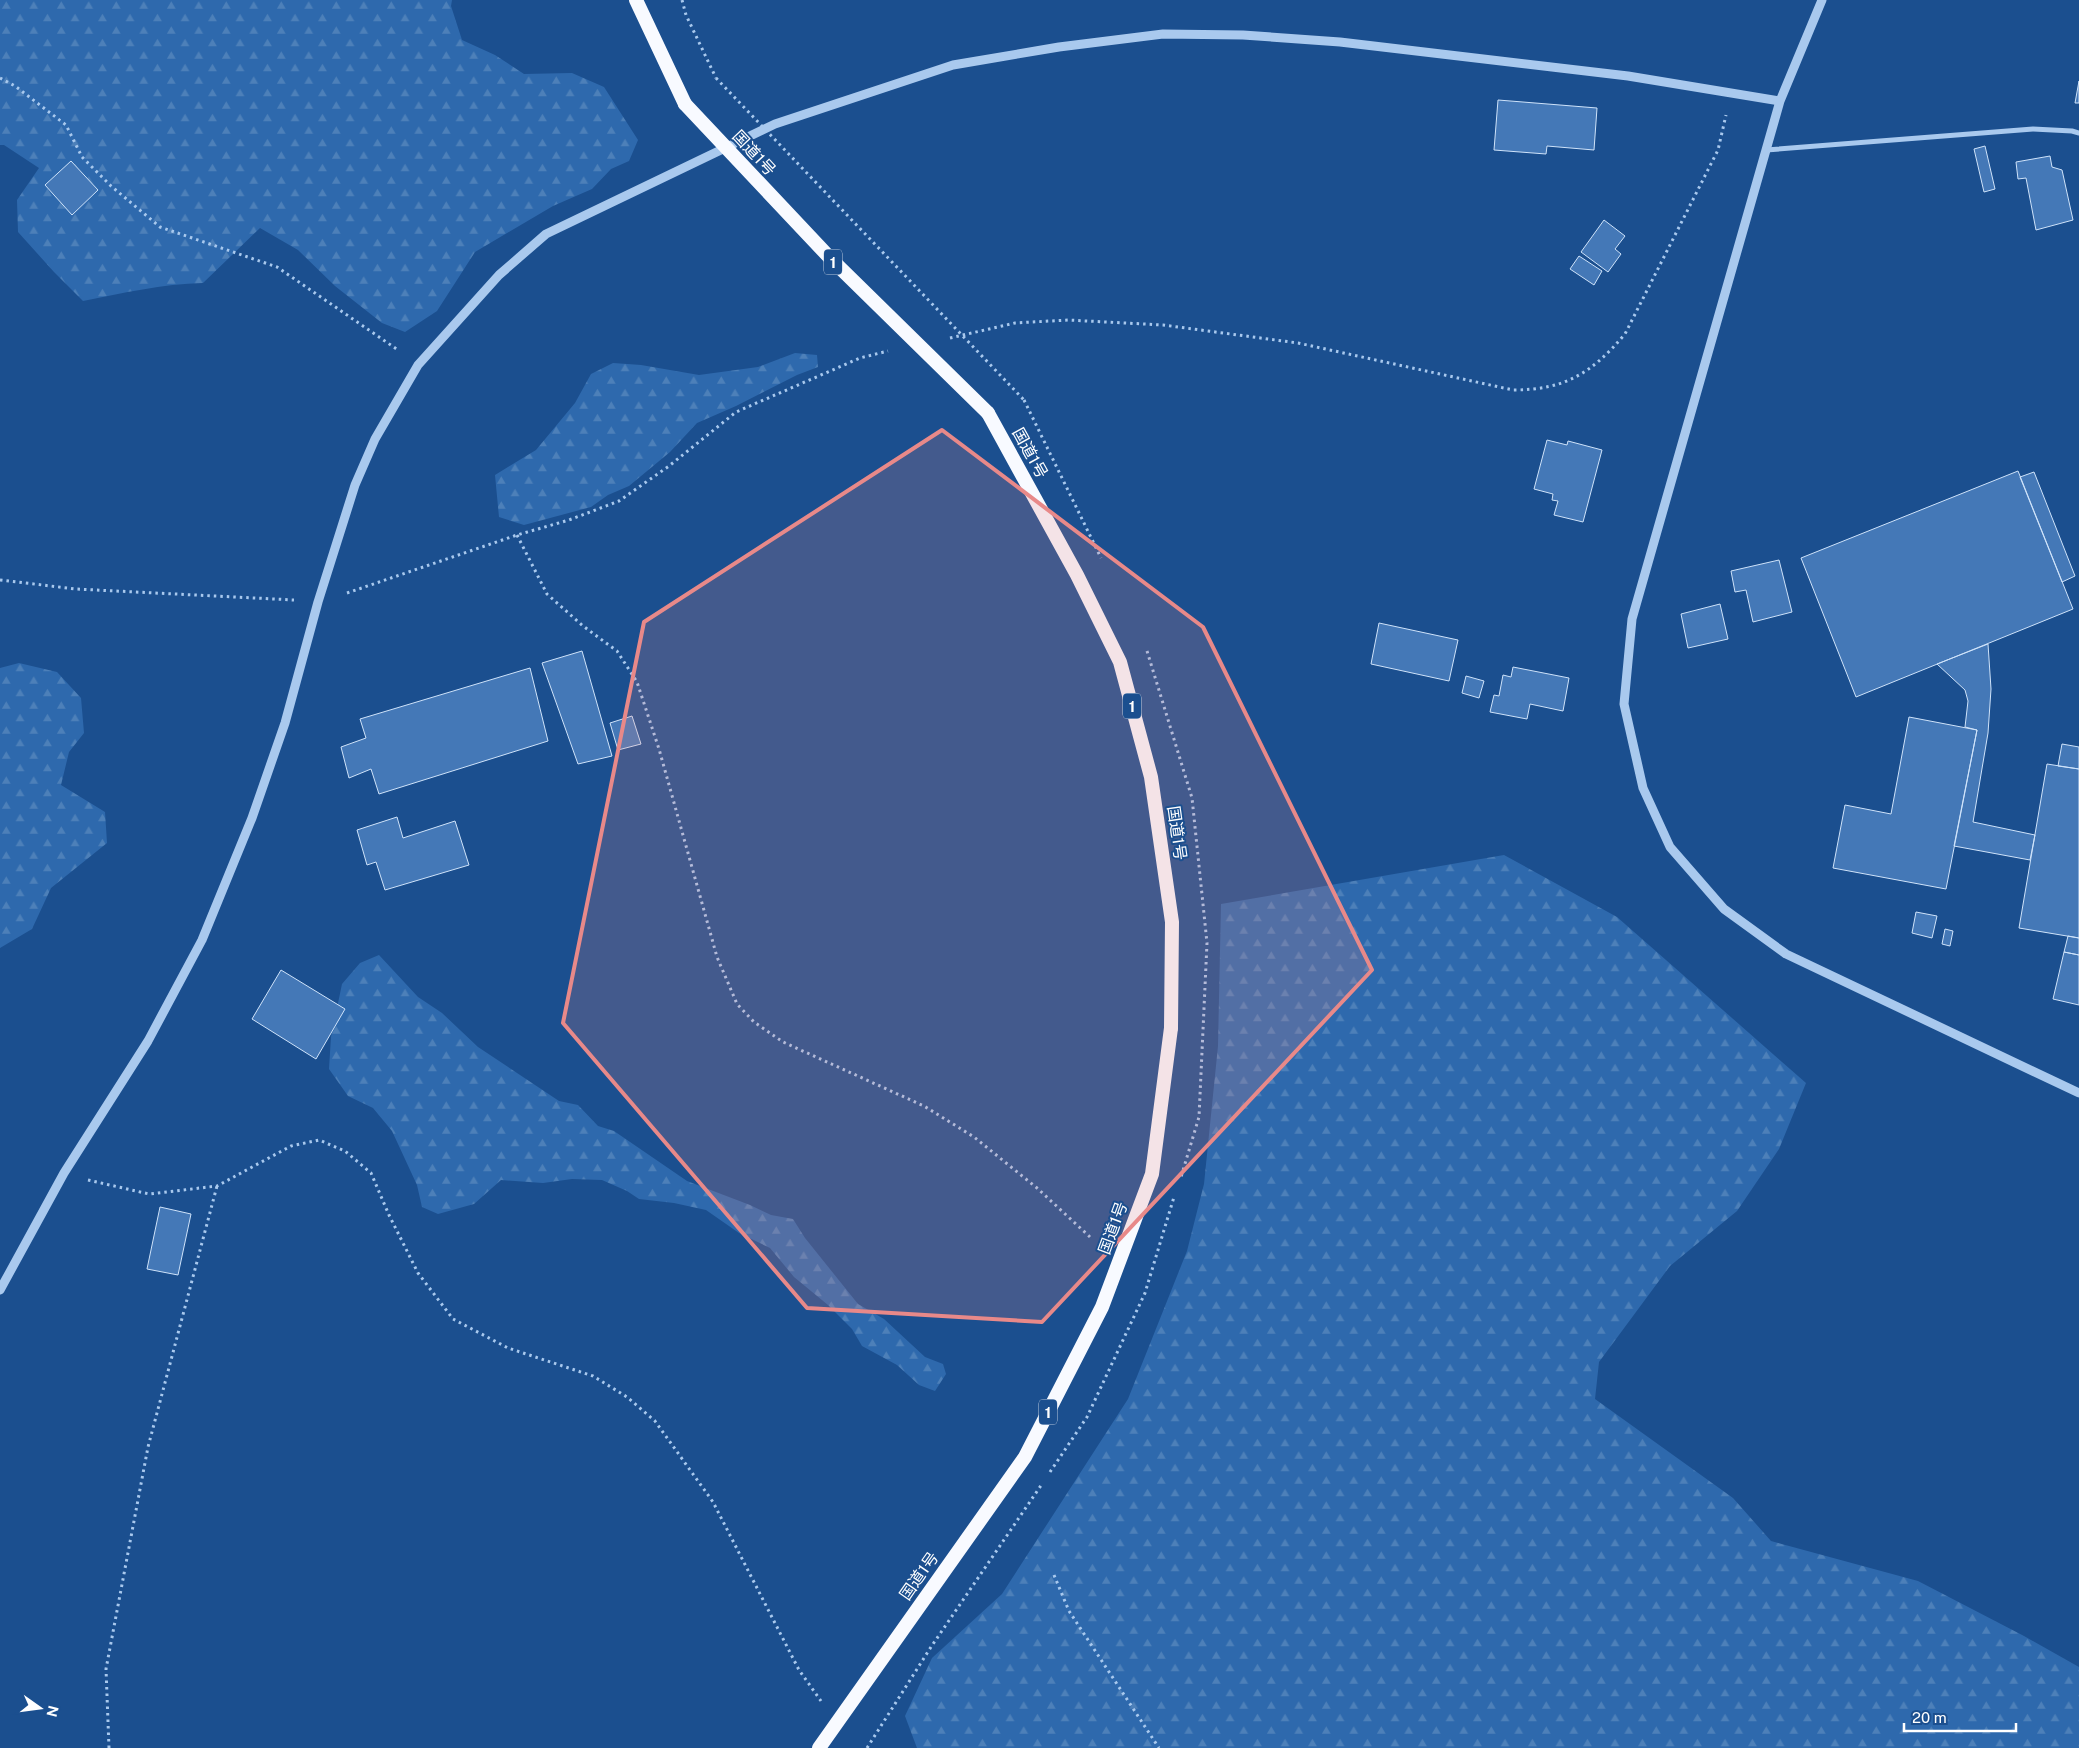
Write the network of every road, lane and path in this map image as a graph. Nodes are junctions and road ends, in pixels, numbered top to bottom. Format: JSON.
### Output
{"nodes":[{"id":1,"x":636,"y":0,"type":"edge"},
{"id":2,"x":682,"y":0,"type":"edge"},
{"id":3,"x":1822,"y":0,"type":"edge"},
{"id":4,"x":0,"y":78,"type":"edge"},
{"id":5,"x":1731,"y":93,"type":"junction"},
{"id":6,"x":1780,"y":101,"type":"junction"},
{"id":7,"x":2079,"y":133,"type":"edge"},
{"id":8,"x":1765,"y":150,"type":"junction"},
{"id":9,"x":947,"y":338,"type":"dead end"},
{"id":10,"x":889,"y":351,"type":"dead end"},
{"id":11,"x":418,"y":365,"type":"junction"},
{"id":12,"x":517,"y":535,"type":"junction"},
{"id":13,"x":1104,"y":564,"type":"dead end"},
{"id":14,"x":0,"y":580,"type":"edge"},
{"id":15,"x":318,"y":602,"type":"junction"},
{"id":16,"x":1147,"y":651,"type":"dead end"},
{"id":17,"x":2079,"y":1093,"type":"edge"},
{"id":18,"x":64,"y":1174,"type":"junction"},
{"id":19,"x":1179,"y":1182,"type":"dead end"},
{"id":20,"x":217,"y":1186,"type":"junction"},
{"id":21,"x":1176,"y":1191,"type":"dead end"},
{"id":22,"x":1090,"y":1237,"type":"dead end"},
{"id":23,"x":0,"y":1290,"type":"edge"},
{"id":24,"x":1048,"y":1474,"type":"dead end"},
{"id":25,"x":1043,"y":1483,"type":"dead end"},
{"id":26,"x":1054,"y":1575,"type":"dead end"},
{"id":27,"x":827,"y":1709,"type":"dead end"},
{"id":28,"x":109,"y":1748,"type":"edge"},
{"id":29,"x":819,"y":1748,"type":"edge"},
{"id":30,"x":867,"y":1748,"type":"edge"},
{"id":31,"x":1159,"y":1748,"type":"edge"}],
"edges":[{"from":1,"to":29,"type":"highway","name":"国道1号","number":"1","bridge":true},
{"from":2,"to":13,"type":"path","bridge":true},
{"from":3,"to":6,"type":"street"},
{"from":4,"to":11,"type":"path"},
{"from":5,"to":6,"type":"street"},
{"from":5,"to":9,"type":"path"},
{"from":5,"to":11,"type":"street"},
{"from":6,"to":8,"type":"street"},
{"from":7,"to":8,"type":"street"},
{"from":8,"to":17,"type":"street"},
{"from":10,"to":12,"type":"path"},
{"from":11,"to":15,"type":"street"},
{"from":12,"to":15,"type":"path"},
{"from":12,"to":22,"type":"path"},
{"from":14,"to":15,"type":"path"},
{"from":15,"to":18,"type":"street"},
{"from":16,"to":19,"type":"path"},
{"from":18,"to":20,"type":"path"},
{"from":18,"to":23,"type":"street"},
{"from":20,"to":27,"type":"path"},
{"from":20,"to":28,"type":"path"},
{"from":21,"to":24,"type":"path"},
{"from":25,"to":30,"type":"path"},
{"from":26,"to":31,"type":"path"}]}
